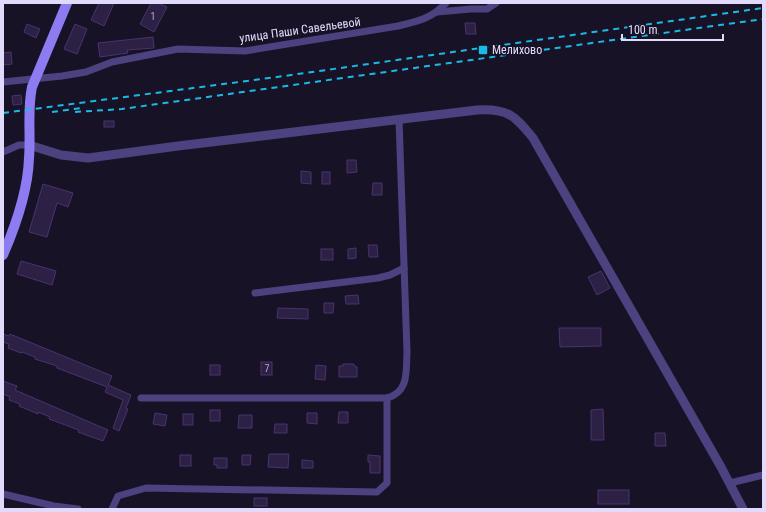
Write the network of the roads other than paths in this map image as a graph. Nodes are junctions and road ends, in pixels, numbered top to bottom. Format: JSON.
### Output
{"nodes":[{"id":1,"x":67,"y":3,"type":"edge"},
{"id":2,"x":446,"y":3,"type":"edge"},
{"id":3,"x":496,"y":3,"type":"edge"},
{"id":4,"x":468,"y":6,"type":"edge"},
{"id":5,"x":437,"y":12,"type":"junction"},
{"id":6,"x":35,"y":79,"type":"junction"},
{"id":7,"x":3,"y":82,"type":"edge"},
{"id":8,"x":399,"y":119,"type":"junction"},
{"id":9,"x":29,"y":145,"type":"junction"},
{"id":10,"x":3,"y":152,"type":"edge"},
{"id":11,"x":3,"y":255,"type":"edge"},
{"id":12,"x":404,"y":268,"type":"junction"},
{"id":13,"x":256,"y":294,"type":"dead end"},
{"id":14,"x":141,"y":398,"type":"dead end"},
{"id":15,"x":387,"y":398,"type":"junction"},
{"id":16,"x":763,"y":475,"type":"edge"},
{"id":17,"x":730,"y":483,"type":"junction"},
{"id":18,"x":3,"y":494,"type":"edge"},
{"id":19,"x":53,"y":507,"type":"edge"},
{"id":20,"x":78,"y":509,"type":"edge"},
{"id":21,"x":112,"y":509,"type":"edge"},
{"id":22,"x":743,"y":509,"type":"edge"}],
"edges":[{"from":1,"to":6,"type":"main road"},
{"from":2,"to":5,"type":"street","name":"улица Паши Савельевой"},
{"from":3,"to":4,"type":"street"},
{"from":4,"to":5,"type":"street"},
{"from":5,"to":6,"type":"street","name":"улица Паши Савельевой"},
{"from":6,"to":7,"type":"street","name":"улица Паши Савельевой"},
{"from":6,"to":9,"type":"main road"},
{"from":8,"to":9,"type":"street"},
{"from":8,"to":12,"type":"street"},
{"from":8,"to":17,"type":"street"},
{"from":9,"to":10,"type":"street"},
{"from":9,"to":11,"type":"main road"},
{"from":12,"to":13,"type":"street"},
{"from":12,"to":15,"type":"street"},
{"from":14,"to":15,"type":"street"},
{"from":15,"to":21,"type":"street"},
{"from":16,"to":17,"type":"street"},
{"from":17,"to":22,"type":"street"},
{"from":18,"to":19,"type":"street"},
{"from":19,"to":20,"type":"street"}]}
